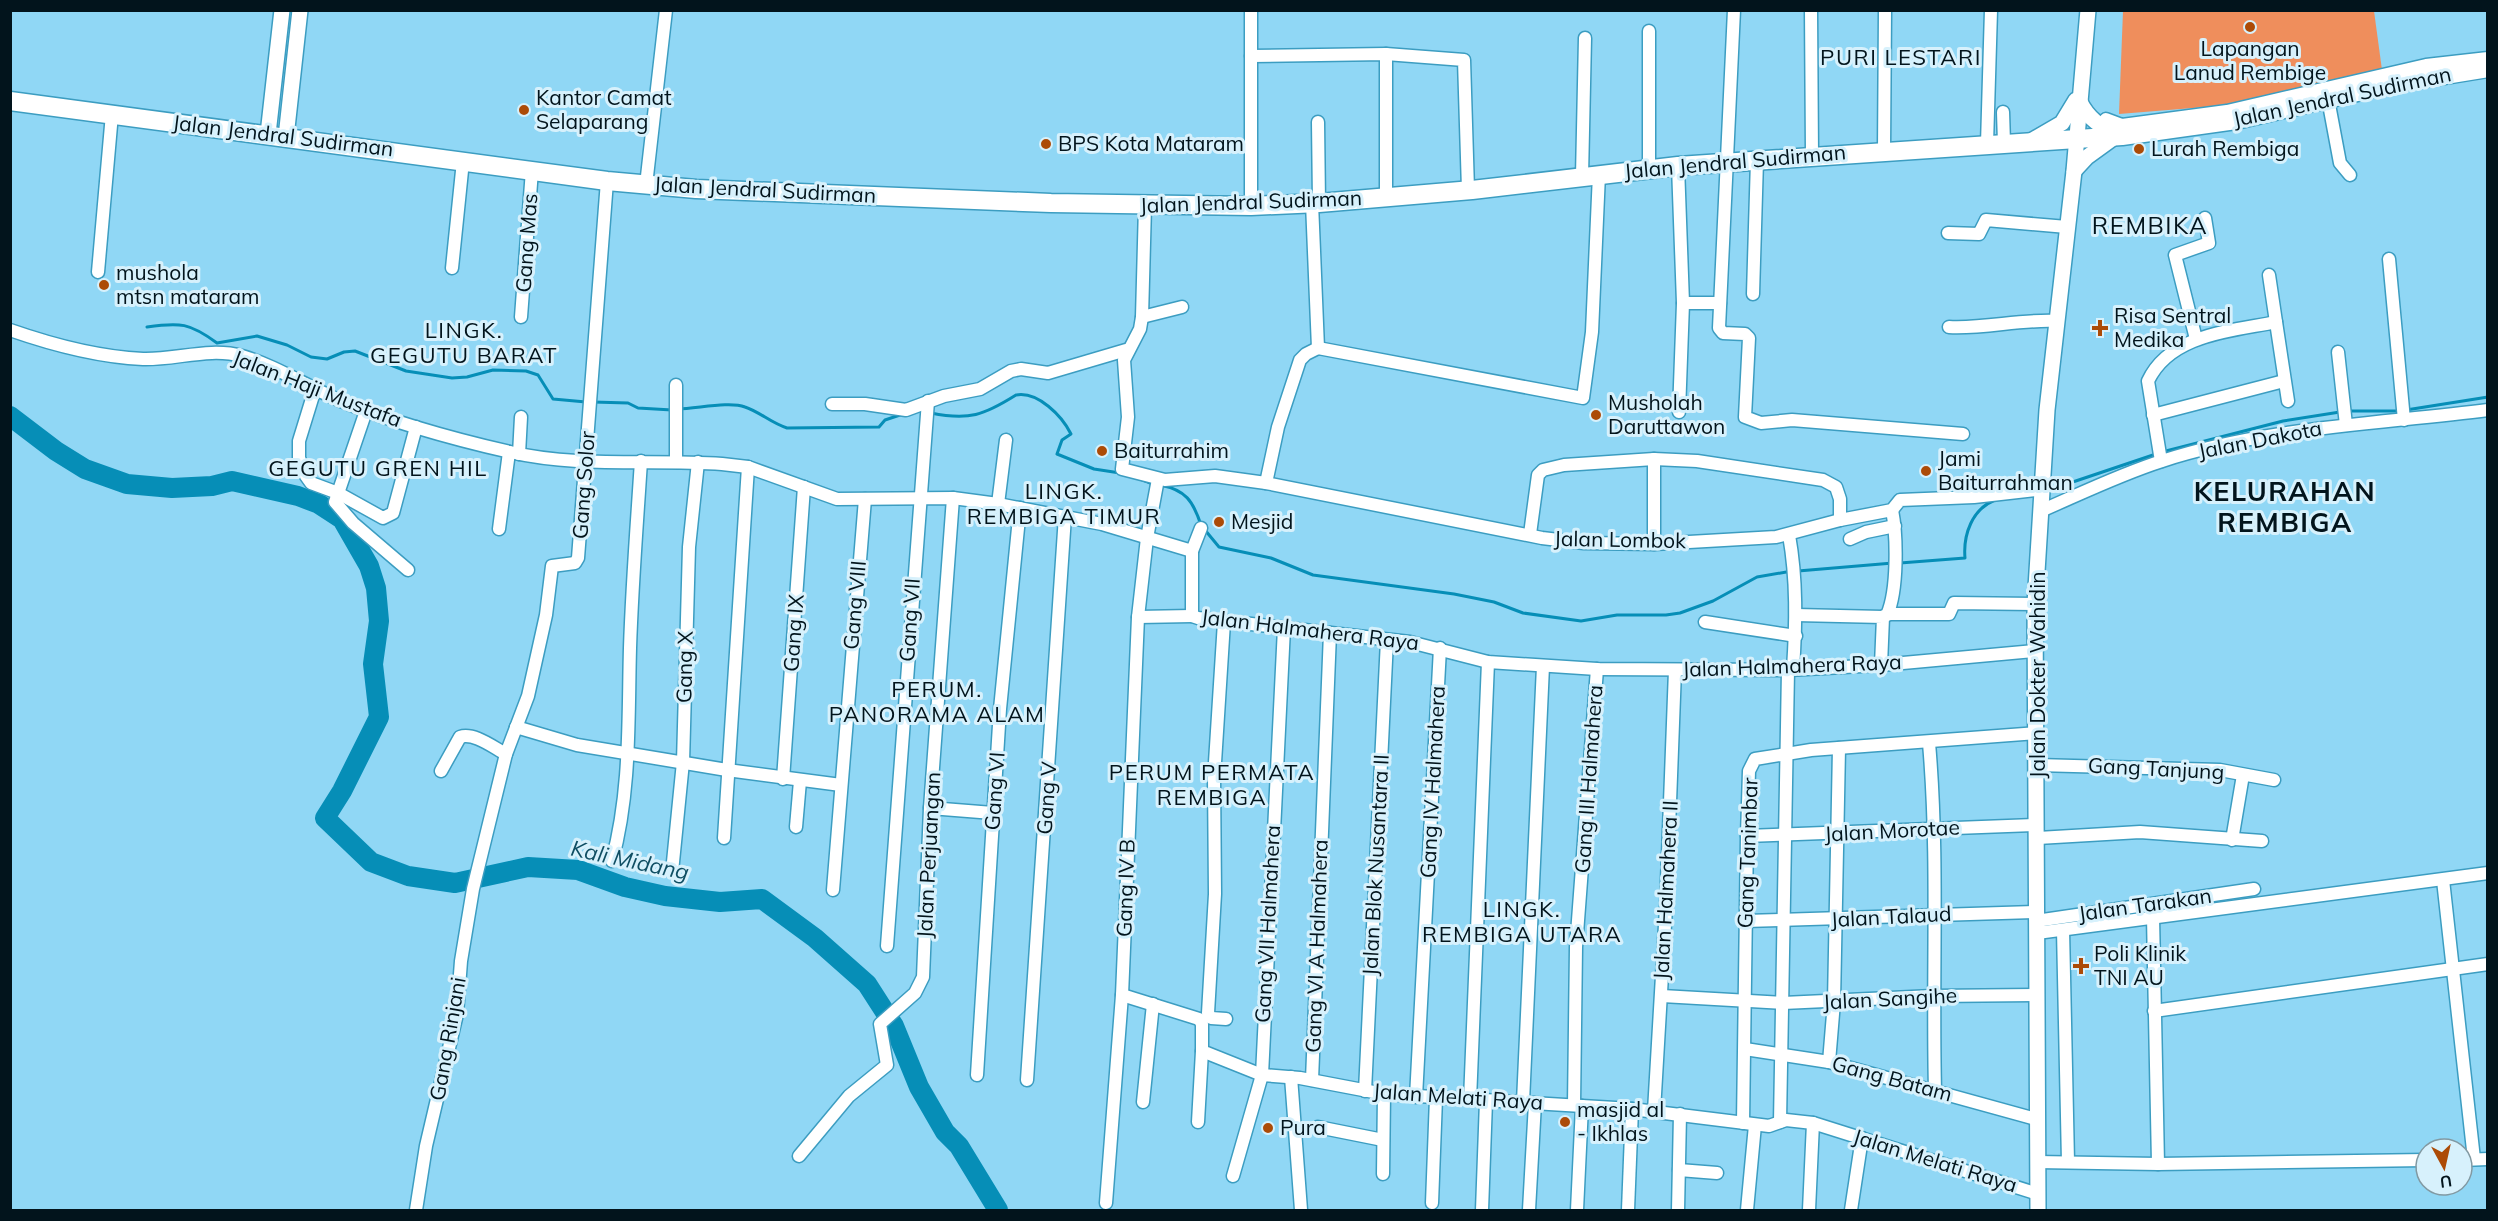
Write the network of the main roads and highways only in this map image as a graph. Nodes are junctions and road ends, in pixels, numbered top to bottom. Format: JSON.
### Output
{"nodes":[{"id":1,"x":282,"y":10,"type":"edge"},
{"id":2,"x":300,"y":10,"type":"edge"},
{"id":3,"x":2088,"y":10,"type":"edge"},
{"id":4,"x":2487,"y":68,"type":"edge"},
{"id":5,"x":2079,"y":96,"type":"junction"},
{"id":6,"x":10,"y":101,"type":"edge"},
{"id":7,"x":268,"y":134,"type":"junction"},
{"id":8,"x":2119,"y":136,"type":"junction"},
{"id":9,"x":286,"y":137,"type":"junction"},
{"id":10,"x":2076,"y":140,"type":"junction"},
{"id":11,"x":2031,"y":141,"type":"junction"},
{"id":12,"x":2074,"y":171,"type":"junction"},
{"id":13,"x":2038,"y":1210,"type":"edge"}],
"edges":[{"from":1,"to":7,"type":"main road"},
{"from":2,"to":9,"type":"main road"},
{"from":3,"to":5,"type":"main road","name":"Jalan Dokter Wahidin"},
{"from":4,"to":8,"type":"highway","name":"Jalan Jendral Sudirman"},
{"from":5,"to":8,"type":"main road"},
{"from":5,"to":10,"type":"main road","name":"Jalan Dokter Wahidin"},
{"from":5,"to":11,"type":"main road"},
{"from":6,"to":7,"type":"highway","name":"Jalan Jendral Sudirman"},
{"from":7,"to":9,"type":"highway","name":"Jalan Jendral Sudirman"},
{"from":8,"to":10,"type":"highway","name":"Jalan Jendral Sudirman"},
{"from":8,"to":12,"type":"main road"},
{"from":9,"to":11,"type":"highway","name":"Jalan Jendral Sudirman"},
{"from":10,"to":11,"type":"highway","name":"Jalan Jendral Sudirman"},
{"from":10,"to":12,"type":"main road","name":"Jalan Dokter Wahidin"},
{"from":12,"to":13,"type":"main road","name":"Jalan Dokter Wahidin"}]}
